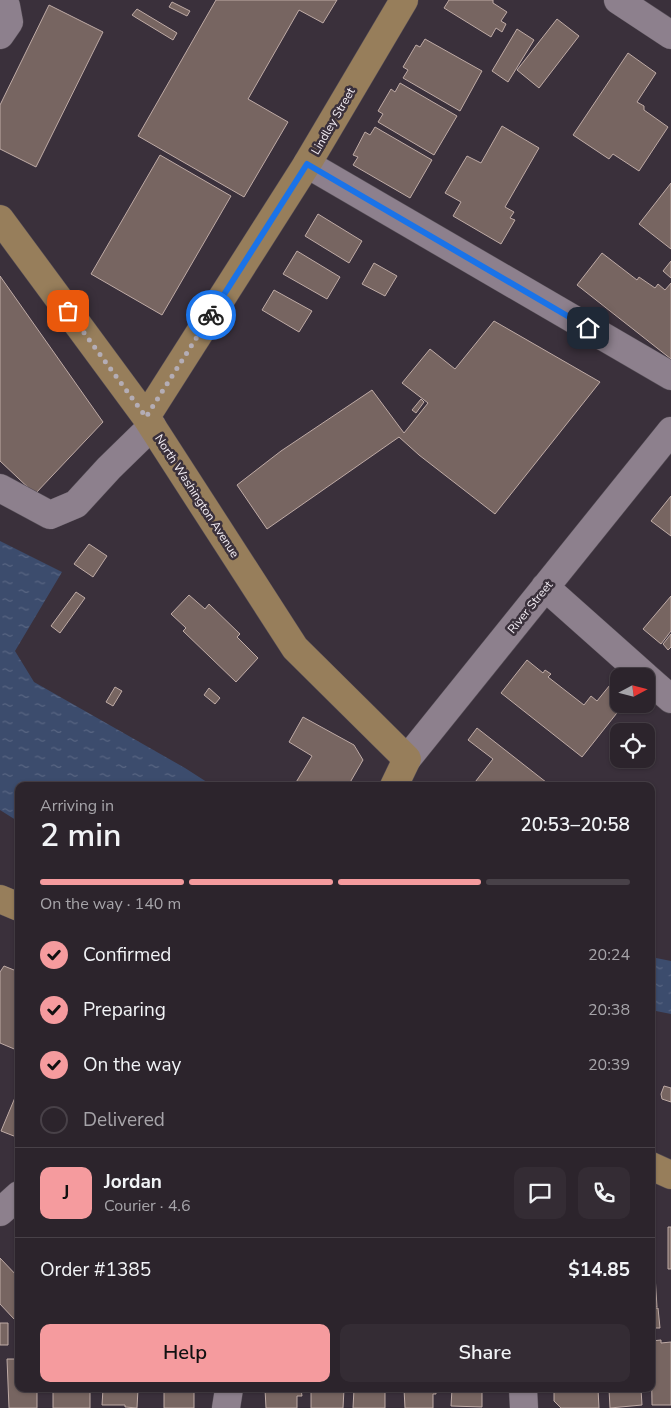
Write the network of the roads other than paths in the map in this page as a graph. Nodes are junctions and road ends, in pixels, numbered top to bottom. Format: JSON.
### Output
{"nodes":[{"id":1,"x":404,"y":0,"type":"edge"},
{"id":2,"x":618,"y":0,"type":"edge"},
{"id":3,"x":4,"y":5,"type":"edge"},
{"id":4,"x":0,"y":35,"type":"edge"},
{"id":5,"x":671,"y":35,"type":"edge"},
{"id":6,"x":307,"y":164,"type":"junction"},
{"id":7,"x":0,"y":220,"type":"edge"},
{"id":8,"x":671,"y":376,"type":"edge"},
{"id":9,"x":149,"y":422,"type":"junction"},
{"id":10,"x":671,"y":431,"type":"edge"},
{"id":11,"x":0,"y":488,"type":"edge"},
{"id":12,"x":545,"y":587,"type":"junction"},
{"id":13,"x":636,"y":668,"type":"edge"},
{"id":14,"x":655,"y":685,"type":"edge"},
{"id":15,"x":671,"y":699,"type":"edge"},
{"id":16,"x":408,"y":759,"type":"junction"},
{"id":17,"x":396,"y":782,"type":"edge"},
{"id":18,"x":0,"y":899,"type":"edge"},
{"id":19,"x":15,"y":905,"type":"edge"},
{"id":20,"x":655,"y":1168,"type":"edge"},
{"id":21,"x":671,"y":1175,"type":"edge"},
{"id":22,"x":15,"y":1199,"type":"edge"},
{"id":23,"x":0,"y":1212,"type":"edge"},
{"id":24,"x":229,"y":1392,"type":"edge"},
{"id":25,"x":523,"y":1392,"type":"edge"},
{"id":26,"x":226,"y":1408,"type":"edge"},
{"id":27,"x":524,"y":1408,"type":"edge"}],
"edges":[{"from":1,"to":6,"type":"main road","name":"Lindley Street"},
{"from":2,"to":5,"type":"street"},
{"from":3,"to":4,"type":"street"},
{"from":6,"to":8,"type":"street"},
{"from":6,"to":9,"type":"main road","name":"Lindley Street"},
{"from":7,"to":9,"type":"main road","name":"North Washington Avenue"},
{"from":9,"to":11,"type":"street"},
{"from":9,"to":16,"type":"main road","name":"North Washington Avenue"},
{"from":10,"to":12,"type":"street","name":"River Street"},
{"from":12,"to":13,"type":"street"},
{"from":12,"to":16,"type":"street","name":"River Street"},
{"from":14,"to":15,"type":"street"},
{"from":16,"to":17,"type":"main road","name":"River Street"},
{"from":18,"to":19,"type":"main road"},
{"from":20,"to":21,"type":"main road"},
{"from":22,"to":23,"type":"street"},
{"from":24,"to":26,"type":"street"},
{"from":25,"to":27,"type":"street"}]}
